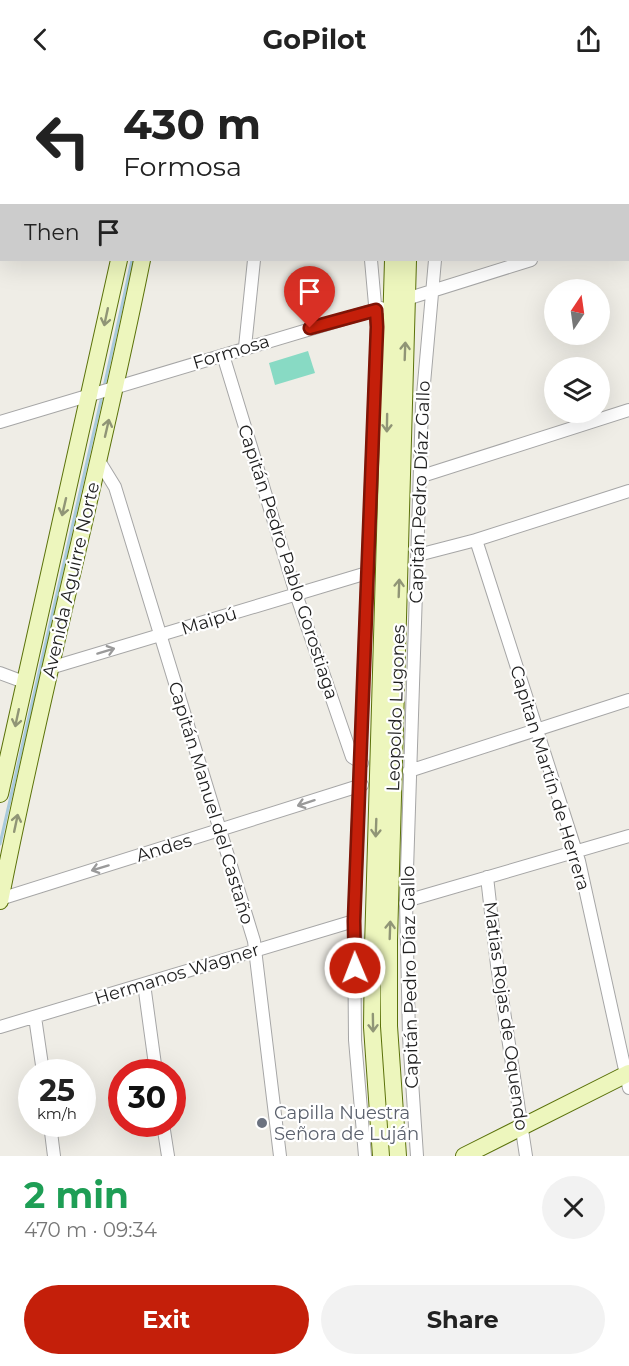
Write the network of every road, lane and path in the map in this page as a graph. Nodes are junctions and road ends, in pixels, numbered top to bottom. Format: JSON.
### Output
{"nodes":[{"id":1,"x":119,"y":261,"type":"edge"},
{"id":2,"x":142,"y":261,"type":"edge"},
{"id":3,"x":254,"y":261,"type":"edge"},
{"id":4,"x":371,"y":261,"type":"edge"},
{"id":5,"x":393,"y":261,"type":"edge"},
{"id":6,"x":408,"y":261,"type":"edge"},
{"id":7,"x":435,"y":261,"type":"edge"},
{"id":8,"x":528,"y":261,"type":"edge"},
{"id":9,"x":432,"y":290,"type":"junction"},
{"id":10,"x":407,"y":299,"type":"junction"},
{"id":11,"x":383,"y":307,"type":"junction"},
{"id":12,"x":245,"y":347,"type":"junction"},
{"id":13,"x":223,"y":355,"type":"junction"},
{"id":14,"x":113,"y":387,"type":"junction"},
{"id":15,"x":93,"y":393,"type":"junction"},
{"id":16,"x":629,"y":410,"type":"edge"},
{"id":17,"x":0,"y":422,"type":"edge"},
{"id":18,"x":99,"y":460,"type":"junction"},
{"id":19,"x":422,"y":476,"type":"junction"},
{"id":20,"x":629,"y":491,"type":"edge"},
{"id":21,"x":476,"y":540,"type":"junction"},
{"id":22,"x":418,"y":555,"type":"junction"},
{"id":23,"x":367,"y":573,"type":"junction"},
{"id":24,"x":296,"y":594,"type":"junction"},
{"id":25,"x":160,"y":635,"type":"junction"},
{"id":26,"x":50,"y":668,"type":"junction"},
{"id":27,"x":0,"y":673,"type":"edge"},
{"id":28,"x":24,"y":682,"type":"junction"},
{"id":29,"x":629,"y":700,"type":"edge"},
{"id":30,"x":537,"y":732,"type":"junction"},
{"id":31,"x":362,"y":763,"type":"junction"},
{"id":32,"x":410,"y":771,"type":"junction"},
{"id":33,"x":362,"y":785,"type":"junction"},
{"id":34,"x":0,"y":794,"type":"edge"},
{"id":35,"x":218,"y":831,"type":"junction"},
{"id":36,"x":629,"y":836,"type":"edge"},
{"id":37,"x":576,"y":853,"type":"junction"},
{"id":38,"x":487,"y":877,"type":"junction"},
{"id":39,"x":0,"y":899,"type":"edge"},
{"id":40,"x":406,"y":901,"type":"junction"},
{"id":41,"x":354,"y":921,"type":"junction"},
{"id":42,"x":255,"y":951,"type":"junction"},
{"id":43,"x":144,"y":984,"type":"junction"},
{"id":44,"x":35,"y":1017,"type":"junction"},
{"id":45,"x":0,"y":1028,"type":"edge"},
{"id":46,"x":41,"y":1059,"type":"edge"},
{"id":47,"x":154,"y":1059,"type":"edge"},
{"id":48,"x":628,"y":1078,"type":"edge"},
{"id":49,"x":522,"y":1127,"type":"junction"},
{"id":50,"x":52,"y":1137,"type":"edge"},
{"id":51,"x":165,"y":1137,"type":"edge"},
{"id":52,"x":54,"y":1156,"type":"edge"},
{"id":53,"x":168,"y":1156,"type":"edge"},
{"id":54,"x":280,"y":1156,"type":"edge"},
{"id":55,"x":365,"y":1156,"type":"edge"},
{"id":56,"x":381,"y":1156,"type":"edge"},
{"id":57,"x":398,"y":1156,"type":"edge"},
{"id":58,"x":417,"y":1156,"type":"edge"},
{"id":59,"x":464,"y":1156,"type":"edge"},
{"id":60,"x":526,"y":1156,"type":"edge"}],
"edges":[{"from":1,"to":15,"type":"main road","name":"Avenida Aguirre Norte","one_way":true},
{"from":2,"to":14,"type":"main road","name":"Avenida Aguirre Norte"},
{"from":3,"to":12,"type":"street"},
{"from":4,"to":11,"type":"street"},
{"from":5,"to":11,"type":"main road","name":"Leopoldo Lugones"},
{"from":6,"to":10,"type":"main road","name":"Leopoldo Lugones"},
{"from":7,"to":9,"type":"street","name":"Capitán Pedro Díaz Gallo"},
{"from":8,"to":9,"type":"street","name":"Formosa"},
{"from":9,"to":10,"type":"street","name":"Formosa"},
{"from":9,"to":19,"type":"street","name":"Capitán Pedro Díaz Gallo"},
{"from":10,"to":11,"type":"street","name":"Formosa"},
{"from":57,"to":10,"type":"main road","name":"Leopoldo Lugones","one_way":true},
{"from":11,"to":12,"type":"street","name":"Formosa"},
{"from":11,"to":23,"type":"street"},
{"from":11,"to":56,"type":"main road","name":"Leopoldo Lugones","one_way":true},
{"from":12,"to":13,"type":"street","name":"Formosa"},
{"from":13,"to":14,"type":"street","name":"Formosa"},
{"from":13,"to":24,"type":"street","name":"Capitán Pedro Pablo Gorostiaga"},
{"from":14,"to":15,"type":"street","name":"Formosa"},
{"from":18,"to":14,"type":"main road","name":"Avenida Aguirre Norte","one_way":true},
{"from":15,"to":17,"type":"street","name":"Formosa"},
{"from":15,"to":28,"type":"main road","name":"Avenida Aguirre Norte","one_way":true},
{"from":16,"to":19,"type":"street"},
{"from":18,"to":25,"type":"street","name":"Capitán Manuel del Castaño"},
{"from":18,"to":26,"type":"main road","name":"Avenida Aguirre Norte"},
{"from":19,"to":22,"type":"street","name":"Capitán Pedro Díaz Gallo"},
{"from":20,"to":21,"type":"street"},
{"from":21,"to":22,"type":"street"},
{"from":21,"to":30,"type":"street","name":"Capitan Martín de Herrera"},
{"from":22,"to":32,"type":"street","name":"Capitán Pedro Díaz Gallo"},
{"from":23,"to":24,"type":"street","name":"Maipú"},
{"from":23,"to":31,"type":"street"},
{"from":24,"to":25,"type":"street","name":"Maipú"},
{"from":24,"to":31,"type":"street","name":"Capitán Pedro Pablo Gorostiaga"},
{"from":26,"to":25,"type":"street","name":"Maipú","one_way":true},
{"from":25,"to":35,"type":"street","name":"Capitán Manuel del Castaño"},
{"from":39,"to":26,"type":"main road","name":"Avenida Aguirre Norte","one_way":true},
{"from":27,"to":28,"type":"street"},
{"from":28,"to":34,"type":"main road","name":"Avenida Aguirre Norte","one_way":true},
{"from":29,"to":30,"type":"street"},
{"from":30,"to":32,"type":"street"},
{"from":30,"to":37,"type":"street","name":"Capitan Martín de Herrera"},
{"from":31,"to":33,"type":"street"},
{"from":32,"to":40,"type":"street","name":"Capitán Pedro Díaz Gallo"},
{"from":33,"to":35,"type":"street","name":"Andes","one_way":true},
{"from":33,"to":41,"type":"street"},
{"from":35,"to":39,"type":"street","name":"Andes","one_way":true},
{"from":35,"to":42,"type":"street","name":"Capitán Manuel del Castaño"},
{"from":36,"to":37,"type":"street"},
{"from":37,"to":38,"type":"street"},
{"from":37,"to":48,"type":"street","name":"Capitan Martín de Herrera"},
{"from":38,"to":40,"type":"street"},
{"from":38,"to":49,"type":"street","name":"Matias Rojas de Oquendo"},
{"from":40,"to":58,"type":"street","name":"Capitán Pedro Díaz Gallo"},
{"from":41,"to":42,"type":"street","name":"Hermanos Wagner"},
{"from":41,"to":55,"type":"street"},
{"from":42,"to":43,"type":"street","name":"Hermanos Wagner"},
{"from":42,"to":54,"type":"street","name":"Capitán Manuel del Castaño"},
{"from":43,"to":44,"type":"street","name":"Hermanos Wagner"},
{"from":43,"to":47,"type":"street"},
{"from":44,"to":45,"type":"street","name":"Hermanos Wagner"},
{"from":44,"to":46,"type":"street"},
{"from":48,"to":49,"type":"main road"},
{"from":49,"to":59,"type":"main road"},
{"from":49,"to":60,"type":"street","name":"Matias Rojas de Oquendo"},
{"from":50,"to":52,"type":"street"},
{"from":51,"to":53,"type":"street"}]}
